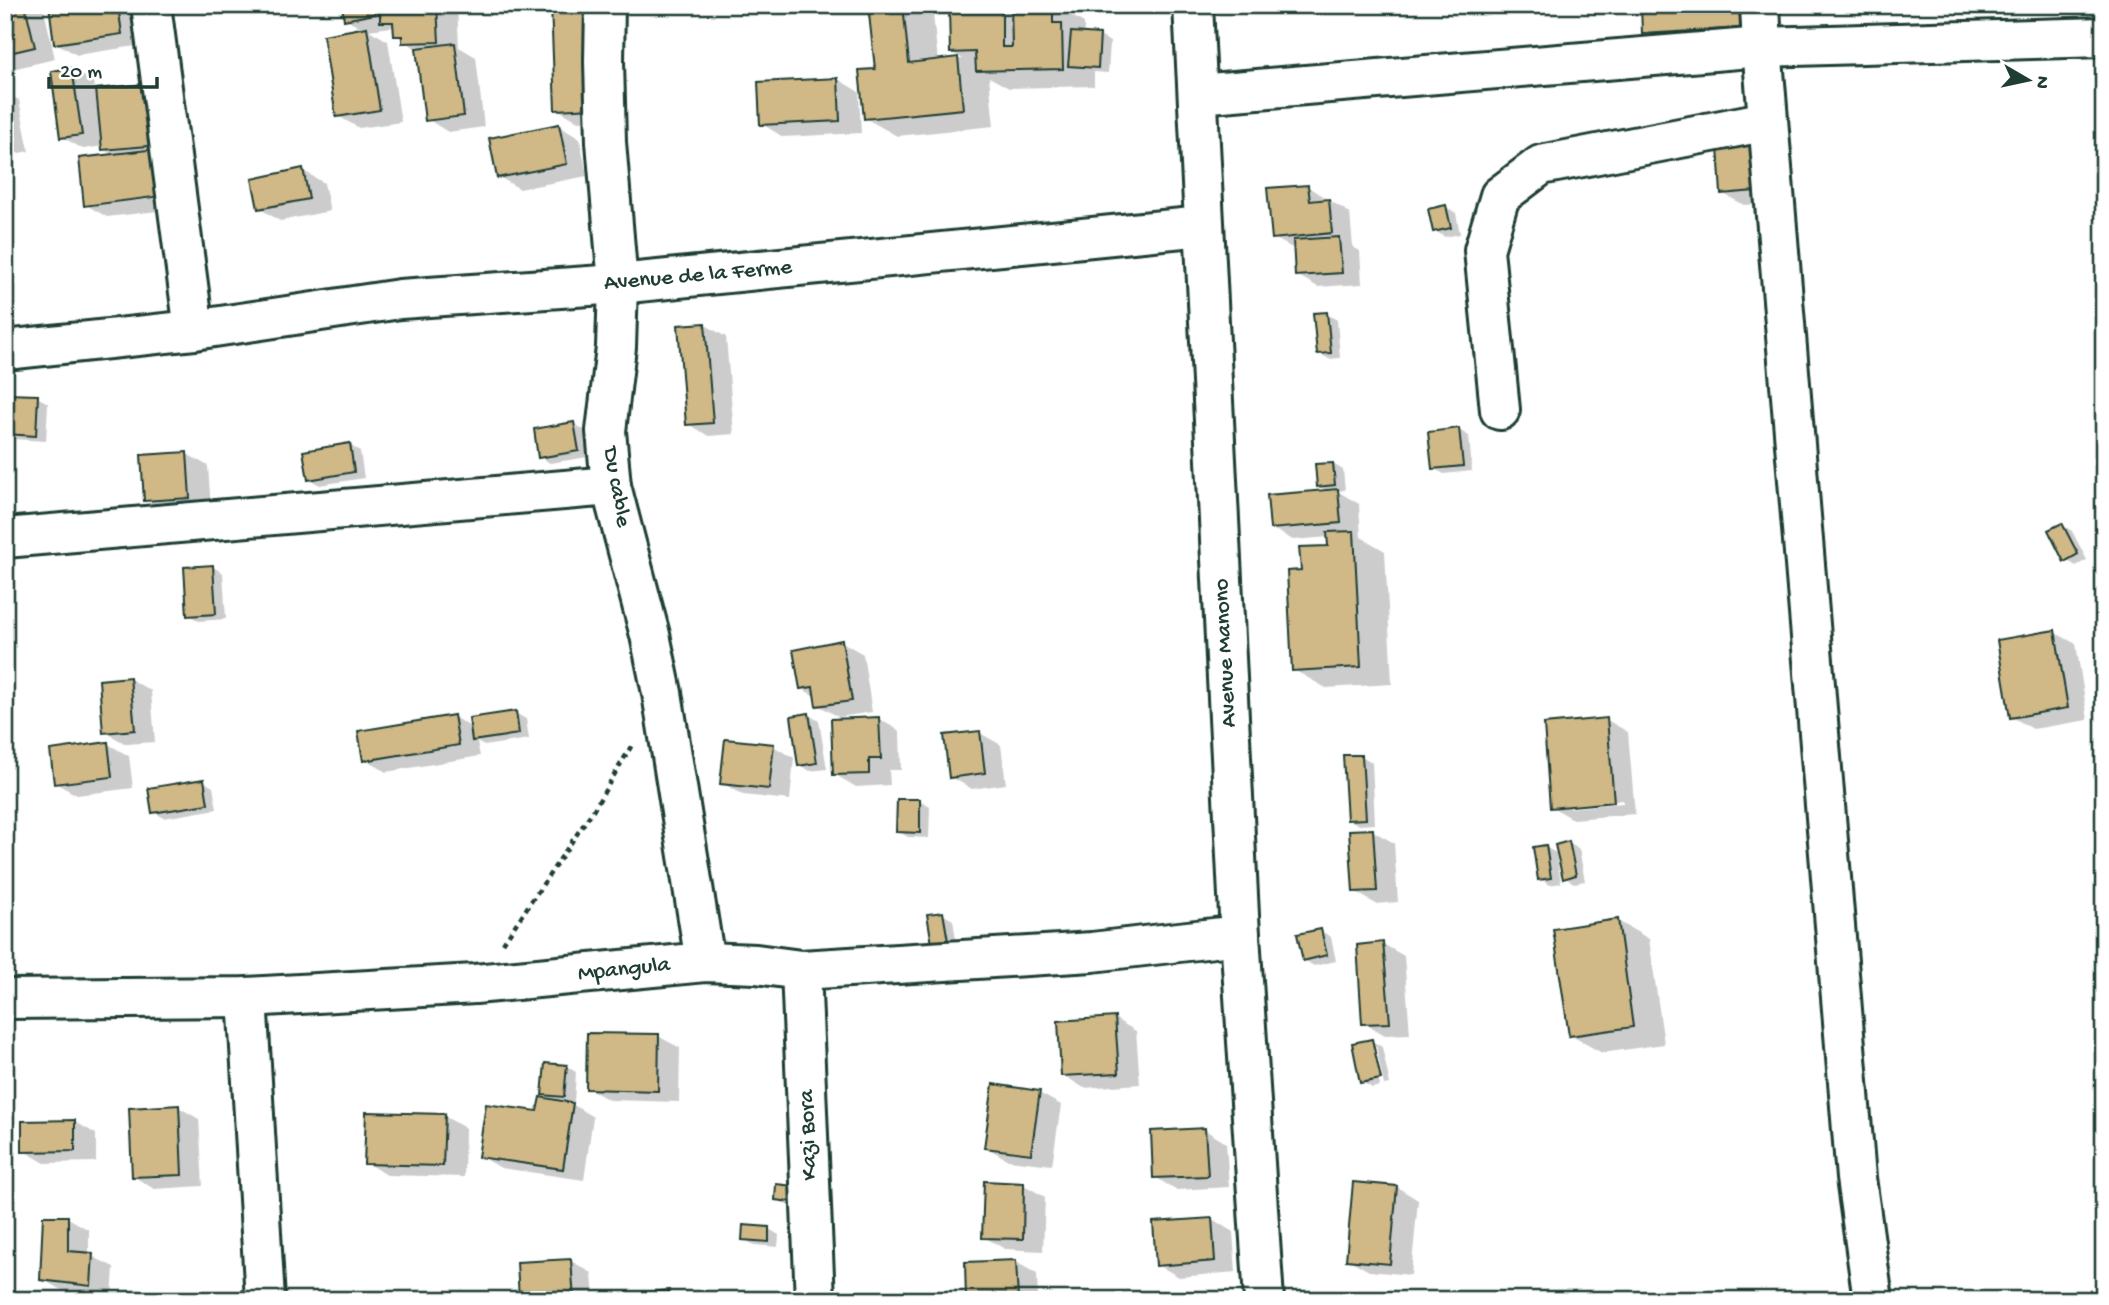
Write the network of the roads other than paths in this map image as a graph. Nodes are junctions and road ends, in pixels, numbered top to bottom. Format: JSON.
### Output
{"nodes":[{"id":1,"x":150,"y":5,"type":"edge"},
{"id":2,"x":605,"y":5,"type":"edge"},
{"id":3,"x":1192,"y":5,"type":"edge"},
{"id":4,"x":1760,"y":5,"type":"edge"},
{"id":5,"x":2104,"y":37,"type":"edge"},
{"id":6,"x":1762,"y":47,"type":"junction"},
{"id":7,"x":1198,"y":94,"type":"junction"},
{"id":8,"x":1768,"y":121,"type":"junction"},
{"id":9,"x":1203,"y":226,"type":"junction"},
{"id":10,"x":618,"y":284,"type":"junction"},
{"id":11,"x":194,"y":330,"type":"junction"},
{"id":12,"x":5,"y":350,"type":"edge"},
{"id":13,"x":1500,"y":410,"type":"dead end"},
{"id":14,"x":611,"y":486,"type":"junction"},
{"id":15,"x":5,"y":538,"type":"edge"},
{"id":16,"x":1240,"y":935,"type":"junction"},
{"id":17,"x":705,"y":962,"type":"junction"},
{"id":18,"x":801,"y":970,"type":"junction"},
{"id":19,"x":247,"y":997,"type":"junction"},
{"id":20,"x":5,"y":999,"type":"edge"},
{"id":21,"x":265,"y":1300,"type":"edge"},
{"id":22,"x":815,"y":1300,"type":"edge"},
{"id":23,"x":1264,"y":1300,"type":"edge"},
{"id":24,"x":1874,"y":1300,"type":"edge"}],
"edges":[{"from":1,"to":11,"type":"street"},
{"from":2,"to":10,"type":"street","name":"Du cable"},
{"from":3,"to":7,"type":"street","name":"Avenue Manono"},
{"from":4,"to":6,"type":"street"},
{"from":5,"to":6,"type":"street"},
{"from":6,"to":7,"type":"street"},
{"from":6,"to":8,"type":"street"},
{"from":7,"to":9,"type":"street","name":"Avenue Manono"},
{"from":8,"to":13,"type":"street"},
{"from":8,"to":24,"type":"street"},
{"from":9,"to":10,"type":"street","name":"Avenue de la Ferme"},
{"from":9,"to":16,"type":"street","name":"Avenue Manono"},
{"from":10,"to":11,"type":"street","name":"Avenue de la Ferme"},
{"from":10,"to":14,"type":"street","name":"Du cable"},
{"from":11,"to":12,"type":"street","name":"Avenue de la Ferme"},
{"from":14,"to":15,"type":"street"},
{"from":14,"to":17,"type":"street","name":"Du cable"},
{"from":16,"to":18,"type":"street","name":"Mpangula"},
{"from":16,"to":23,"type":"street","name":"Avenue Manono"},
{"from":17,"to":18,"type":"street","name":"Mpangula"},
{"from":17,"to":19,"type":"street","name":"Mpangula"},
{"from":18,"to":22,"type":"street","name":"Kazi Bora"},
{"from":19,"to":20,"type":"street","name":"Mpangula"},
{"from":19,"to":21,"type":"street"}]}
